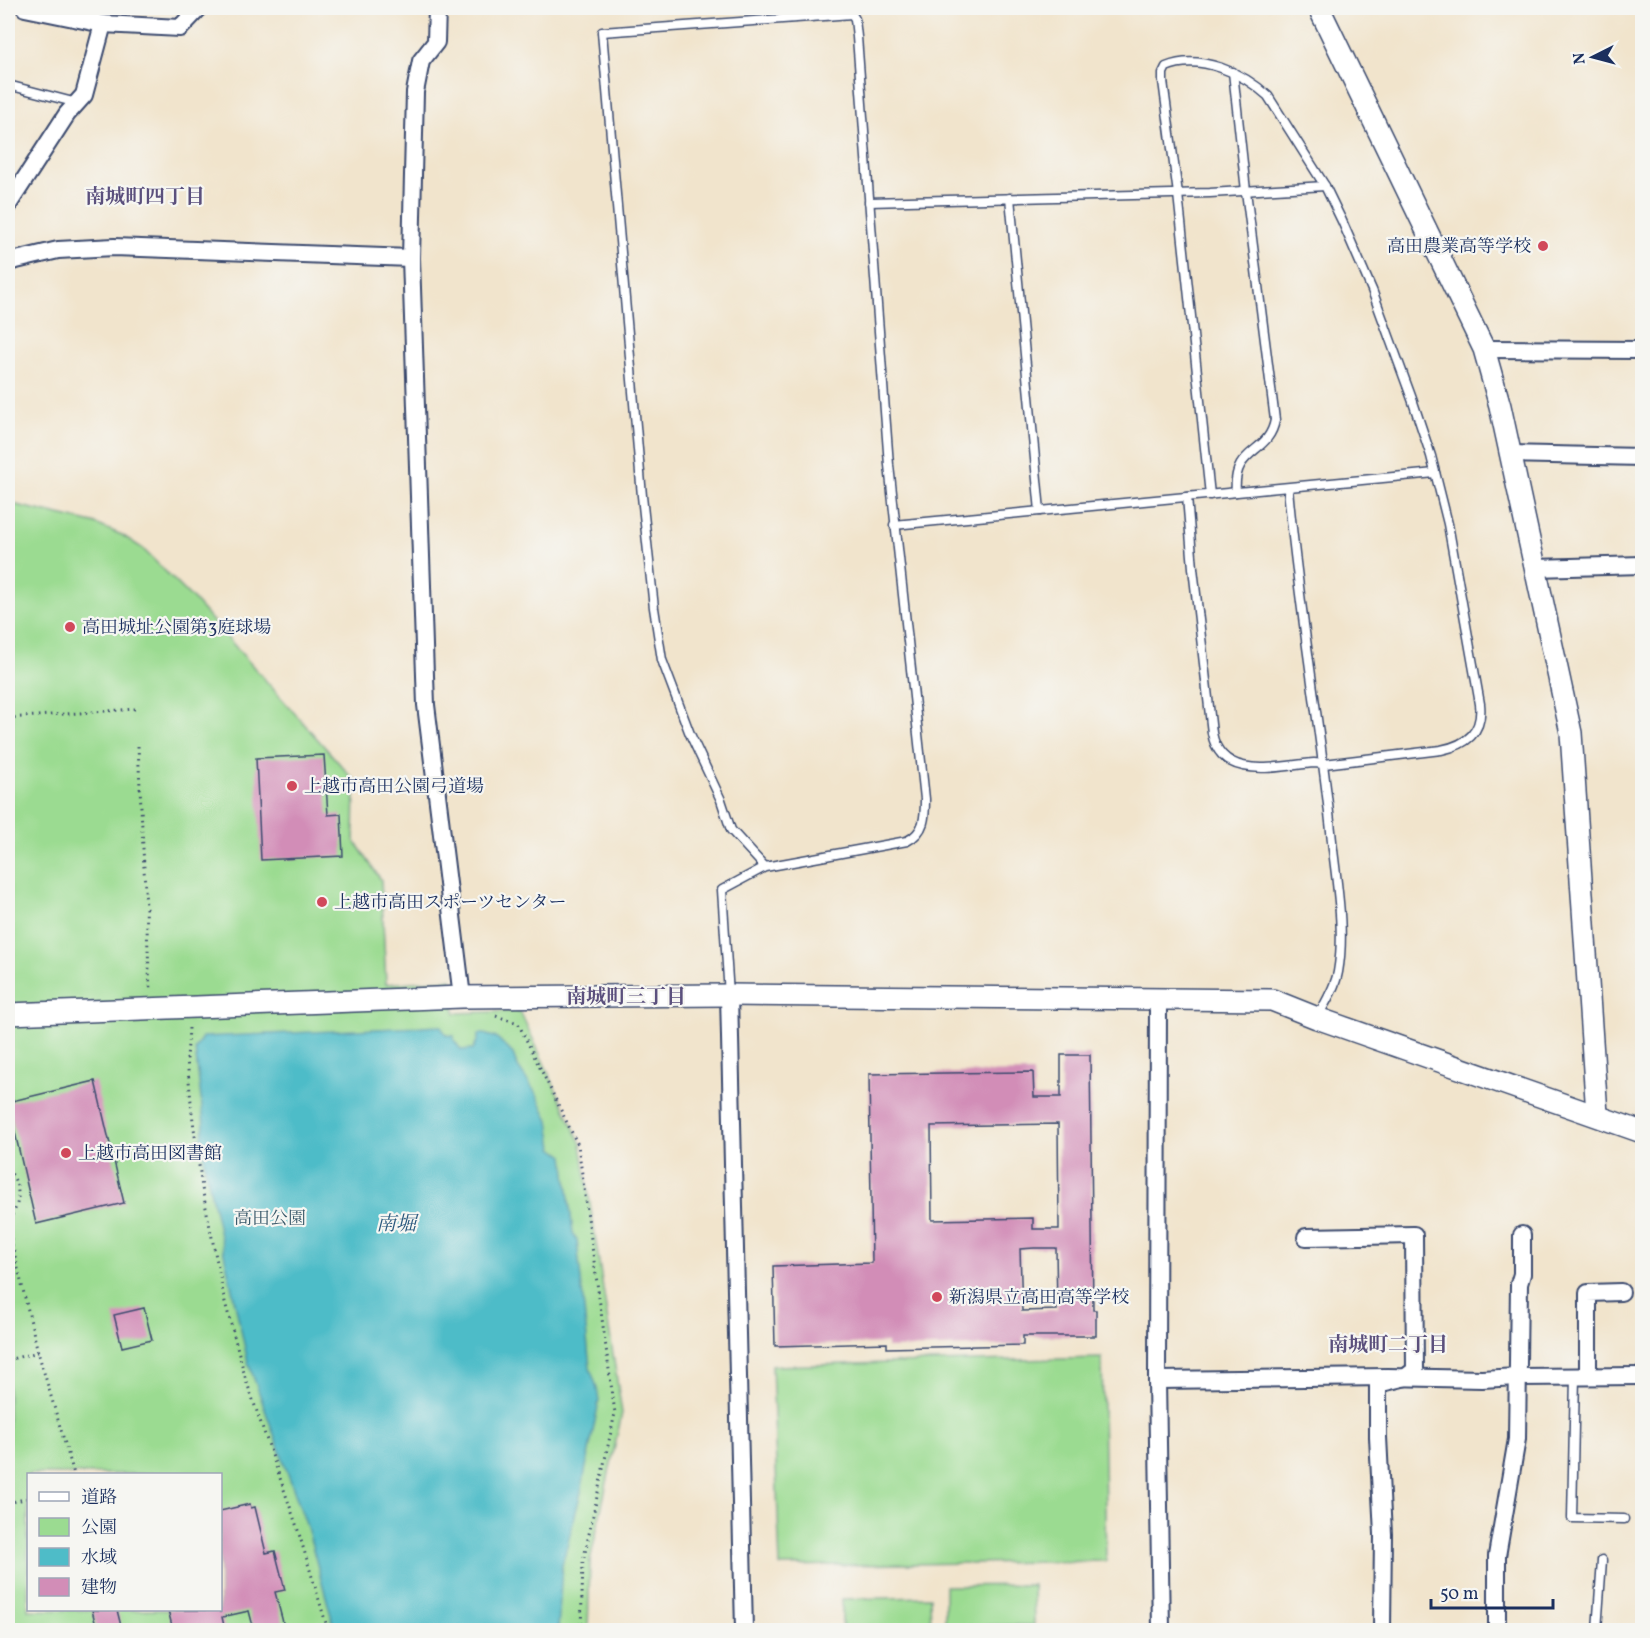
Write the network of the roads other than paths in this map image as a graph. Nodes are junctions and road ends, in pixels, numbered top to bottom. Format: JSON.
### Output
{"nodes":[{"id":1,"x":25,"y":8,"type":"edge"},
{"id":2,"x":199,"y":8,"type":"edge"},
{"id":3,"x":437,"y":8,"type":"edge"},
{"id":4,"x":1319,"y":8,"type":"edge"},
{"id":5,"x":79,"y":14,"type":"edge"},
{"id":6,"x":103,"y":24,"type":"junction"},
{"id":7,"x":1233,"y":72,"type":"junction"},
{"id":8,"x":8,"y":85,"type":"edge"},
{"id":9,"x":77,"y":103,"type":"junction"},
{"id":10,"x":1325,"y":186,"type":"junction"},
{"id":11,"x":1246,"y":191,"type":"junction"},
{"id":12,"x":1178,"y":194,"type":"junction"},
{"id":13,"x":1010,"y":198,"type":"junction"},
{"id":14,"x":869,"y":202,"type":"junction"},
{"id":15,"x":8,"y":206,"type":"edge"},
{"id":16,"x":411,"y":258,"type":"junction"},
{"id":17,"x":8,"y":262,"type":"edge"},
{"id":18,"x":1484,"y":349,"type":"junction"},
{"id":19,"x":1642,"y":350,"type":"edge"},
{"id":20,"x":1511,"y":454,"type":"junction"},
{"id":21,"x":1642,"y":457,"type":"edge"},
{"id":22,"x":1435,"y":473,"type":"junction"},
{"id":23,"x":1288,"y":488,"type":"junction"},
{"id":24,"x":1236,"y":492,"type":"junction"},
{"id":25,"x":1210,"y":495,"type":"junction"},
{"id":26,"x":1187,"y":497,"type":"junction"},
{"id":27,"x":1040,"y":511,"type":"junction"},
{"id":28,"x":894,"y":525,"type":"junction"},
{"id":29,"x":1642,"y":565,"type":"edge"},
{"id":30,"x":1535,"y":568,"type":"junction"},
{"id":31,"x":1324,"y":764,"type":"junction"},
{"id":32,"x":765,"y":867,"type":"junction"},
{"id":33,"x":729,"y":994,"type":"junction"},
{"id":34,"x":462,"y":997,"type":"junction"},
{"id":35,"x":1158,"y":999,"type":"junction"},
{"id":36,"x":8,"y":1014,"type":"edge"},
{"id":37,"x":1317,"y":1018,"type":"junction"},
{"id":38,"x":1598,"y":1114,"type":"junction"},
{"id":39,"x":1642,"y":1132,"type":"edge"},
{"id":40,"x":1522,"y":1235,"type":"dead end"},
{"id":41,"x":1306,"y":1237,"type":"dead end"},
{"id":42,"x":1621,"y":1293,"type":"dead end"},
{"id":43,"x":1582,"y":1376,"type":"junction"},
{"id":44,"x":1642,"y":1376,"type":"edge"},
{"id":45,"x":1406,"y":1377,"type":"junction"},
{"id":46,"x":1517,"y":1377,"type":"junction"},
{"id":47,"x":1157,"y":1380,"type":"junction"},
{"id":48,"x":1624,"y":1519,"type":"dead end"},
{"id":49,"x":1602,"y":1560,"type":"dead end"},
{"id":50,"x":744,"y":1630,"type":"edge"},
{"id":51,"x":1161,"y":1630,"type":"edge"},
{"id":52,"x":1382,"y":1630,"type":"edge"},
{"id":53,"x":1497,"y":1630,"type":"edge"},
{"id":54,"x":1597,"y":1630,"type":"edge"}],
"edges":[{"from":1,"to":5,"type":"street"},
{"from":2,"to":6,"type":"street"},
{"from":3,"to":16,"type":"street"},
{"from":4,"to":18,"type":"street"},
{"from":5,"to":6,"type":"street"},
{"from":6,"to":9,"type":"street"},
{"from":7,"to":10,"type":"lane"},
{"from":7,"to":11,"type":"lane"},
{"from":7,"to":12,"type":"lane"},
{"from":8,"to":9,"type":"lane"},
{"from":9,"to":15,"type":"street"},
{"from":10,"to":11,"type":"lane"},
{"from":10,"to":22,"type":"lane"},
{"from":11,"to":12,"type":"lane"},
{"from":11,"to":24,"type":"lane"},
{"from":12,"to":13,"type":"lane"},
{"from":12,"to":25,"type":"lane"},
{"from":13,"to":14,"type":"lane"},
{"from":13,"to":27,"type":"lane"},
{"from":14,"to":28,"type":"lane"},
{"from":14,"to":32,"type":"lane"},
{"from":16,"to":17,"type":"street"},
{"from":16,"to":34,"type":"street"},
{"from":18,"to":19,"type":"street"},
{"from":18,"to":20,"type":"street"},
{"from":20,"to":21,"type":"street"},
{"from":20,"to":30,"type":"street"},
{"from":22,"to":23,"type":"lane"},
{"from":22,"to":31,"type":"lane"},
{"from":23,"to":24,"type":"lane"},
{"from":23,"to":31,"type":"lane"},
{"from":24,"to":25,"type":"lane"},
{"from":25,"to":26,"type":"lane"},
{"from":26,"to":27,"type":"lane"},
{"from":26,"to":31,"type":"lane"},
{"from":27,"to":28,"type":"lane"},
{"from":28,"to":32,"type":"lane"},
{"from":29,"to":30,"type":"street"},
{"from":30,"to":38,"type":"street"},
{"from":31,"to":37,"type":"lane"},
{"from":32,"to":33,"type":"lane"},
{"from":33,"to":34,"type":"street"},
{"from":33,"to":35,"type":"street"},
{"from":33,"to":50,"type":"street"},
{"from":34,"to":36,"type":"street"},
{"from":35,"to":37,"type":"street"},
{"from":35,"to":47,"type":"street"},
{"from":37,"to":38,"type":"street"},
{"from":38,"to":39,"type":"street"},
{"from":40,"to":46,"type":"street"},
{"from":41,"to":45,"type":"street"},
{"from":42,"to":43,"type":"street"},
{"from":43,"to":44,"type":"street"},
{"from":43,"to":46,"type":"street"},
{"from":43,"to":48,"type":"lane"},
{"from":45,"to":46,"type":"street"},
{"from":45,"to":47,"type":"street"},
{"from":45,"to":52,"type":"street"},
{"from":46,"to":53,"type":"street"},
{"from":47,"to":51,"type":"street"},
{"from":49,"to":54,"type":"lane"}]}
